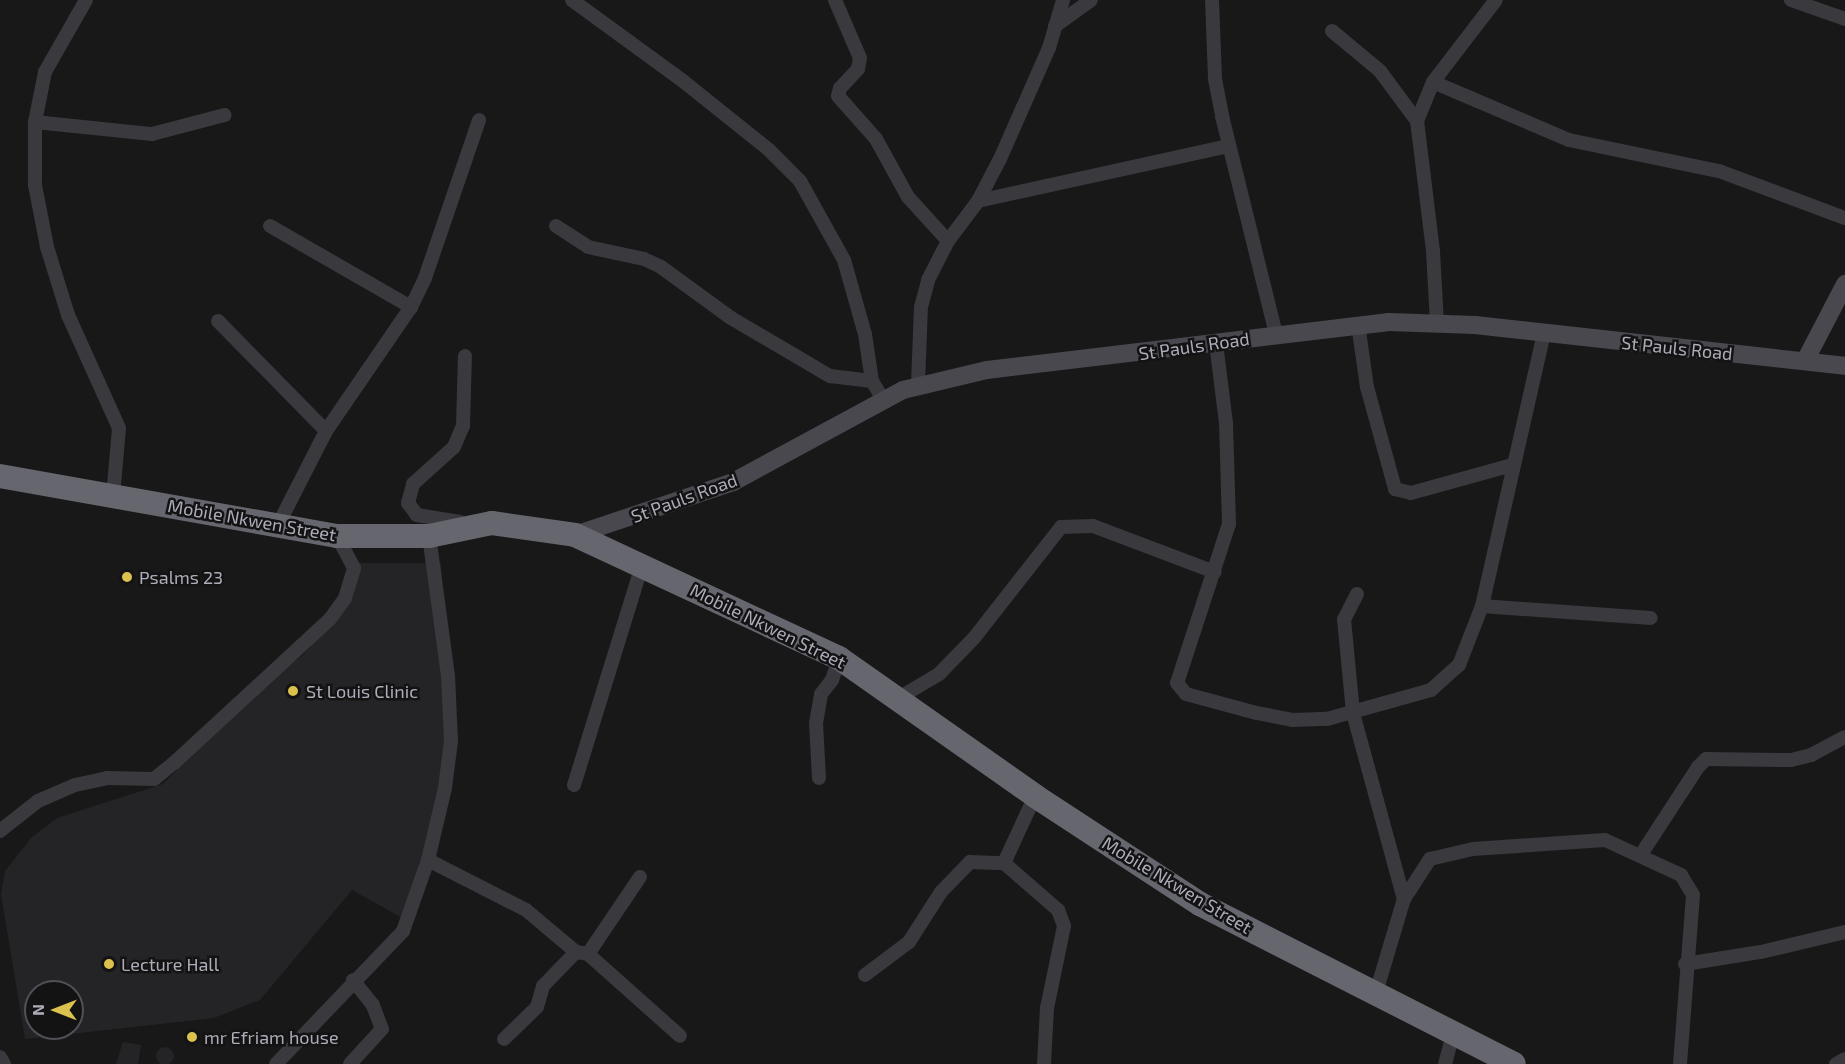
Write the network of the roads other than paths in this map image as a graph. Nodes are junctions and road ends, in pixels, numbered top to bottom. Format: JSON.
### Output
{"nodes":[{"id":1,"x":86,"y":0,"type":"edge"},
{"id":2,"x":572,"y":0,"type":"edge"},
{"id":3,"x":835,"y":0,"type":"edge"},
{"id":4,"x":1063,"y":0,"type":"edge"},
{"id":5,"x":1091,"y":0,"type":"edge"},
{"id":6,"x":1212,"y":0,"type":"edge"},
{"id":7,"x":1496,"y":0,"type":"edge"},
{"id":8,"x":1791,"y":0,"type":"edge"},
{"id":9,"x":1845,"y":19,"type":"edge"},
{"id":10,"x":1055,"y":26,"type":"junction"},
{"id":11,"x":1332,"y":31,"type":"dead end"},
{"id":12,"x":1433,"y":82,"type":"junction"},
{"id":13,"x":225,"y":115,"type":"dead end"},
{"id":14,"x":479,"y":120,"type":"dead end"},
{"id":15,"x":1418,"y":121,"type":"junction"},
{"id":16,"x":34,"y":122,"type":"junction"},
{"id":17,"x":1229,"y":146,"type":"junction"},
{"id":18,"x":978,"y":201,"type":"junction"},
{"id":19,"x":1845,"y":218,"type":"edge"},
{"id":20,"x":270,"y":226,"type":"dead end"},
{"id":21,"x":556,"y":226,"type":"dead end"},
{"id":22,"x":948,"y":241,"type":"junction"},
{"id":23,"x":1845,"y":284,"type":"edge"},
{"id":24,"x":411,"y":307,"type":"junction"},
{"id":25,"x":218,"y":321,"type":"dead end"},
{"id":26,"x":1437,"y":323,"type":"junction"},
{"id":27,"x":1358,"y":324,"type":"junction"},
{"id":28,"x":1544,"y":333,"type":"junction"},
{"id":29,"x":1276,"y":335,"type":"junction"},
{"id":30,"x":1216,"y":343,"type":"junction"},
{"id":31,"x":465,"y":356,"type":"dead end"},
{"id":32,"x":1805,"y":361,"type":"junction"},
{"id":33,"x":1845,"y":366,"type":"edge"},
{"id":34,"x":872,"y":381,"type":"junction"},
{"id":35,"x":918,"y":384,"type":"junction"},
{"id":36,"x":884,"y":401,"type":"junction"},
{"id":37,"x":326,"y":431,"type":"junction"},
{"id":38,"x":1513,"y":465,"type":"junction"},
{"id":39,"x":0,"y":476,"type":"edge"},
{"id":40,"x":113,"y":496,"type":"junction"},
{"id":41,"x":279,"y":523,"type":"junction"},
{"id":42,"x":492,"y":523,"type":"junction"},
{"id":43,"x":575,"y":535,"type":"junction"},
{"id":44,"x":337,"y":536,"type":"junction"},
{"id":45,"x":429,"y":536,"type":"junction"},
{"id":46,"x":642,"y":565,"type":"junction"},
{"id":47,"x":1215,"y":572,"type":"junction"},
{"id":48,"x":1357,"y":594,"type":"dead end"},
{"id":49,"x":1482,"y":606,"type":"junction"},
{"id":50,"x":1651,"y":618,"type":"dead end"},
{"id":51,"x":839,"y":658,"type":"junction"},
{"id":52,"x":897,"y":699,"type":"junction"},
{"id":53,"x":1353,"y":713,"type":"junction"},
{"id":54,"x":1845,"y":737,"type":"edge"},
{"id":55,"x":819,"y":778,"type":"dead end"},
{"id":56,"x":574,"y":785,"type":"dead end"},
{"id":57,"x":1035,"y":796,"type":"junction"},
{"id":58,"x":0,"y":831,"type":"edge"},
{"id":59,"x":1640,"y":856,"type":"junction"},
{"id":60,"x":428,"y":860,"type":"junction"},
{"id":61,"x":1004,"y":863,"type":"junction"},
{"id":62,"x":640,"y":877,"type":"dead end"},
{"id":63,"x":1404,"y":899,"type":"junction"},
{"id":64,"x":1845,"y":932,"type":"edge"},
{"id":65,"x":582,"y":953,"type":"junction"},
{"id":66,"x":1685,"y":964,"type":"junction"},
{"id":67,"x":865,"y":975,"type":"dead end"},
{"id":68,"x":353,"y":980,"type":"junction"},
{"id":69,"x":1375,"y":996,"type":"junction"},
{"id":70,"x":1453,"y":1035,"type":"junction"},
{"id":71,"x":680,"y":1036,"type":"dead end"},
{"id":72,"x":504,"y":1039,"type":"dead end"},
{"id":73,"x":0,"y":1057,"type":"edge"},
{"id":74,"x":1845,"y":1059,"type":"edge"},
{"id":75,"x":4,"y":1064,"type":"edge"},
{"id":76,"x":276,"y":1064,"type":"edge"},
{"id":77,"x":350,"y":1064,"type":"edge"},
{"id":78,"x":1044,"y":1064,"type":"edge"},
{"id":79,"x":1445,"y":1064,"type":"edge"},
{"id":80,"x":1514,"y":1064,"type":"edge"},
{"id":81,"x":1680,"y":1064,"type":"edge"},
{"id":82,"x":1836,"y":1064,"type":"edge"}],
"edges":[{"from":1,"to":16,"type":"street"},
{"from":2,"to":34,"type":"street"},
{"from":3,"to":22,"type":"street"},
{"from":4,"to":10,"type":"street"},
{"from":5,"to":10,"type":"street"},
{"from":6,"to":17,"type":"street"},
{"from":7,"to":12,"type":"street"},
{"from":8,"to":9,"type":"street"},
{"from":10,"to":18,"type":"street"},
{"from":11,"to":15,"type":"street"},
{"from":12,"to":15,"type":"street"},
{"from":12,"to":19,"type":"street"},
{"from":13,"to":16,"type":"street"},
{"from":14,"to":24,"type":"street"},
{"from":15,"to":26,"type":"street"},
{"from":16,"to":40,"type":"street"},
{"from":17,"to":18,"type":"street"},
{"from":17,"to":29,"type":"street"},
{"from":18,"to":22,"type":"street"},
{"from":20,"to":24,"type":"street"},
{"from":21,"to":34,"type":"street"},
{"from":22,"to":35,"type":"street"},
{"from":23,"to":32,"type":"street"},
{"from":24,"to":37,"type":"street"},
{"from":25,"to":37,"type":"street"},
{"from":26,"to":27,"type":"street","name":"St Pauls Road"},
{"from":26,"to":28,"type":"street","name":"St Pauls Road"},
{"from":27,"to":29,"type":"street","name":"St Pauls Road"},
{"from":27,"to":38,"type":"street"},
{"from":28,"to":32,"type":"street","name":"St Pauls Road"},
{"from":28,"to":38,"type":"street"},
{"from":29,"to":30,"type":"street","name":"St Pauls Road"},
{"from":30,"to":35,"type":"street","name":"St Pauls Road"},
{"from":30,"to":47,"type":"street"},
{"from":31,"to":42,"type":"street"},
{"from":32,"to":33,"type":"street","name":"St Pauls Road"},
{"from":34,"to":36,"type":"street"},
{"from":35,"to":36,"type":"street","name":"St Pauls Road"},
{"from":36,"to":43,"type":"street","name":"St Pauls Road"},
{"from":37,"to":41,"type":"street"},
{"from":38,"to":49,"type":"street"},
{"from":39,"to":40,"type":"highway","name":"Mobile Nkwen Street"},
{"from":40,"to":41,"type":"highway","name":"Mobile Nkwen Street"},
{"from":41,"to":44,"type":"highway","name":"Mobile Nkwen Street"},
{"from":42,"to":43,"type":"highway","name":"Mobile Nkwen Street"},
{"from":42,"to":45,"type":"highway","name":"Mobile Nkwen Street"},
{"from":43,"to":46,"type":"highway","name":"Mobile Nkwen Street"},
{"from":44,"to":45,"type":"highway","name":"Mobile Nkwen Street"},
{"from":44,"to":58,"type":"street"},
{"from":45,"to":60,"type":"street"},
{"from":46,"to":51,"type":"highway","name":"Mobile Nkwen Street"},
{"from":46,"to":56,"type":"street"},
{"from":47,"to":52,"type":"street"},
{"from":47,"to":53,"type":"street"},
{"from":48,"to":53,"type":"street"},
{"from":49,"to":50,"type":"street"},
{"from":49,"to":53,"type":"street"},
{"from":51,"to":52,"type":"highway","name":"Mobile Nkwen Street"},
{"from":51,"to":55,"type":"street"},
{"from":52,"to":57,"type":"highway","name":"Mobile Nkwen Street"},
{"from":53,"to":63,"type":"street"},
{"from":54,"to":59,"type":"street"},
{"from":57,"to":61,"type":"street"},
{"from":57,"to":69,"type":"highway","name":"Mobile Nkwen Street"},
{"from":59,"to":63,"type":"street"},
{"from":59,"to":66,"type":"street"},
{"from":60,"to":65,"type":"street"},
{"from":60,"to":68,"type":"street"},
{"from":61,"to":67,"type":"street"},
{"from":61,"to":78,"type":"street"},
{"from":62,"to":65,"type":"street"},
{"from":63,"to":69,"type":"street"},
{"from":64,"to":66,"type":"street"},
{"from":65,"to":71,"type":"street"},
{"from":65,"to":72,"type":"street"},
{"from":66,"to":81,"type":"street"},
{"from":68,"to":76,"type":"street"},
{"from":68,"to":77,"type":"street"},
{"from":69,"to":70,"type":"highway","name":"Mobile Nkwen Street"},
{"from":70,"to":79,"type":"street"},
{"from":70,"to":80,"type":"highway","name":"Mobile Nkwen Street"},
{"from":73,"to":75,"type":"street"},
{"from":74,"to":82,"type":"street"}]}
